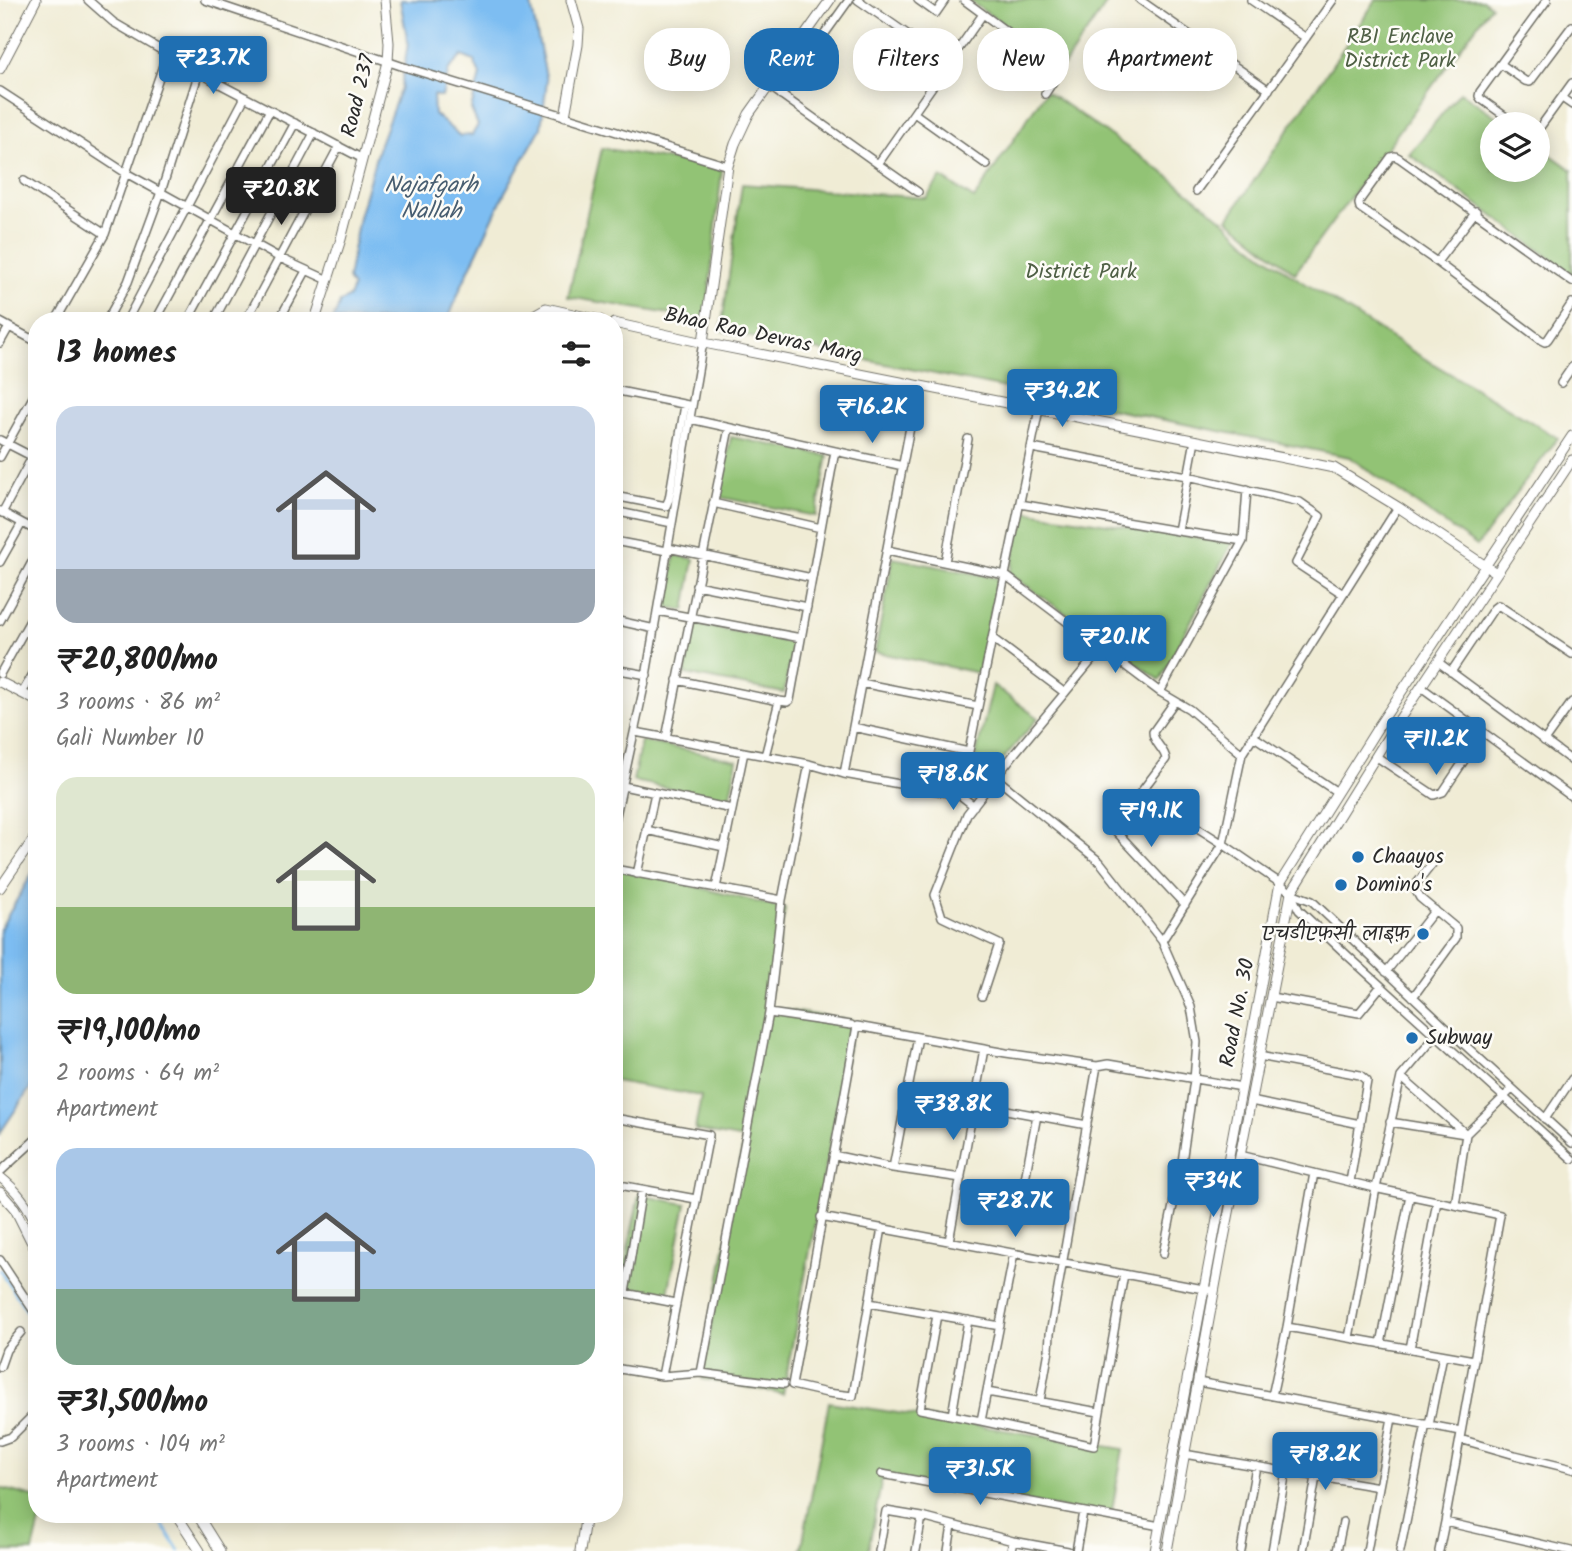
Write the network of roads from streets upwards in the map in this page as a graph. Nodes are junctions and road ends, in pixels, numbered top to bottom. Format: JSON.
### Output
{"nodes":[{"id":1,"x":36,"y":0,"type":"edge"},
{"id":2,"x":88,"y":0,"type":"edge"},
{"id":3,"x":205,"y":0,"type":"edge"},
{"id":4,"x":385,"y":0,"type":"edge"},
{"id":5,"x":571,"y":0,"type":"edge"},
{"id":6,"x":830,"y":0,"type":"edge"},
{"id":7,"x":849,"y":0,"type":"edge"},
{"id":8,"x":858,"y":0,"type":"edge"},
{"id":9,"x":918,"y":0,"type":"edge"},
{"id":10,"x":945,"y":0,"type":"edge"},
{"id":11,"x":964,"y":0,"type":"edge"},
{"id":12,"x":1251,"y":0,"type":"edge"},
{"id":13,"x":1333,"y":0,"type":"edge"},
{"id":14,"x":1547,"y":0,"type":"edge"},
{"id":15,"x":1144,"y":1,"type":"edge"},
{"id":16,"x":983,"y":14,"type":"junction"},
{"id":17,"x":1572,"y":26,"type":"edge"},
{"id":18,"x":810,"y":28,"type":"edge"},
{"id":19,"x":898,"y":28,"type":"edge"},
{"id":20,"x":1306,"y":38,"type":"junction"},
{"id":21,"x":963,"y":43,"type":"edge"},
{"id":22,"x":167,"y":54,"type":"junction"},
{"id":23,"x":388,"y":62,"type":"junction"},
{"id":24,"x":1,"y":63,"type":"edge"},
{"id":25,"x":1501,"y":64,"type":"junction"},
{"id":26,"x":199,"y":72,"type":"junction"},
{"id":27,"x":1572,"y":83,"type":"edge"},
{"id":28,"x":1269,"y":90,"type":"junction"},
{"id":29,"x":0,"y":91,"type":"edge"},
{"id":30,"x":765,"y":91,"type":"edge"},
{"id":31,"x":776,"y":91,"type":"edge"},
{"id":32,"x":929,"y":91,"type":"edge"},
{"id":33,"x":1045,"y":94,"type":"dead end"},
{"id":34,"x":781,"y":95,"type":"junction"},
{"id":35,"x":245,"y":97,"type":"junction"},
{"id":36,"x":1562,"y":98,"type":"junction"},
{"id":37,"x":1572,"y":105,"type":"edge"},
{"id":38,"x":270,"y":110,"type":"junction"},
{"id":39,"x":1500,"y":112,"type":"edge"},
{"id":40,"x":914,"y":113,"type":"junction"},
{"id":41,"x":1550,"y":114,"type":"edge"},
{"id":42,"x":565,"y":116,"type":"junction"},
{"id":43,"x":295,"y":123,"type":"junction"},
{"id":44,"x":314,"y":133,"type":"junction"},
{"id":45,"x":340,"y":146,"type":"junction"},
{"id":46,"x":361,"y":158,"type":"junction"},
{"id":47,"x":878,"y":164,"type":"junction"},
{"id":48,"x":987,"y":165,"type":"dead end"},
{"id":49,"x":728,"y":166,"type":"junction"},
{"id":50,"x":126,"y":173,"type":"junction"},
{"id":51,"x":24,"y":180,"type":"dead end"},
{"id":52,"x":1196,"y":191,"type":"dead end"},
{"id":53,"x":161,"y":192,"type":"junction"},
{"id":54,"x":918,"y":192,"type":"dead end"},
{"id":55,"x":186,"y":206,"type":"junction"},
{"id":56,"x":1476,"y":211,"type":"junction"},
{"id":57,"x":211,"y":221,"type":"junction"},
{"id":58,"x":105,"y":234,"type":"junction"},
{"id":59,"x":235,"y":234,"type":"junction"},
{"id":60,"x":254,"y":244,"type":"junction"},
{"id":61,"x":279,"y":258,"type":"junction"},
{"id":62,"x":1437,"y":262,"type":"junction"},
{"id":63,"x":306,"y":271,"type":"junction"},
{"id":64,"x":328,"y":280,"type":"junction"},
{"id":65,"x":1572,"y":282,"type":"edge"},
{"id":66,"x":1572,"y":303,"type":"edge"},
{"id":67,"x":61,"y":312,"type":"edge"},
{"id":68,"x":111,"y":312,"type":"edge"},
{"id":69,"x":131,"y":312,"type":"edge"},
{"id":70,"x":160,"y":312,"type":"edge"},
{"id":71,"x":192,"y":312,"type":"edge"},
{"id":72,"x":218,"y":312,"type":"edge"},
{"id":73,"x":250,"y":312,"type":"edge"},
{"id":74,"x":283,"y":312,"type":"edge"},
{"id":75,"x":318,"y":312,"type":"edge"},
{"id":76,"x":540,"y":312,"type":"edge"},
{"id":77,"x":561,"y":312,"type":"edge"},
{"id":78,"x":0,"y":322,"type":"edge"},
{"id":79,"x":623,"y":325,"type":"edge"},
{"id":80,"x":9,"y":327,"type":"junction"},
{"id":81,"x":28,"y":337,"type":"edge"},
{"id":82,"x":702,"y":342,"type":"junction"},
{"id":83,"x":0,"y":343,"type":"edge"},
{"id":84,"x":1572,"y":367,"type":"edge"},
{"id":85,"x":1561,"y":383,"type":"dead end"},
{"id":86,"x":918,"y":385,"type":"junction"},
{"id":87,"x":623,"y":392,"type":"edge"},
{"id":88,"x":28,"y":404,"type":"edge"},
{"id":89,"x":688,"y":406,"type":"junction"},
{"id":90,"x":1040,"y":410,"type":"junction"},
{"id":91,"x":690,"y":419,"type":"junction"},
{"id":92,"x":729,"y":428,"type":"junction"},
{"id":93,"x":1572,"y":436,"type":"edge"},
{"id":94,"x":968,"y":439,"type":"dead end"},
{"id":95,"x":1195,"y":440,"type":"junction"},
{"id":96,"x":4,"y":442,"type":"edge"},
{"id":97,"x":1032,"y":448,"type":"junction"},
{"id":98,"x":835,"y":451,"type":"junction"},
{"id":99,"x":28,"y":455,"type":"edge"},
{"id":100,"x":0,"y":457,"type":"edge"},
{"id":101,"x":1572,"y":460,"type":"edge"},
{"id":102,"x":1555,"y":461,"type":"junction"},
{"id":103,"x":903,"y":466,"type":"junction"},
{"id":104,"x":28,"y":468,"type":"edge"},
{"id":105,"x":1569,"y":471,"type":"edge"},
{"id":106,"x":1188,"y":476,"type":"junction"},
{"id":107,"x":1247,"y":489,"type":"junction"},
{"id":108,"x":623,"y":498,"type":"edge"},
{"id":109,"x":713,"y":503,"type":"junction"},
{"id":110,"x":1020,"y":504,"type":"junction"},
{"id":111,"x":1398,"y":507,"type":"junction"},
{"id":112,"x":1,"y":512,"type":"edge"},
{"id":113,"x":623,"y":512,"type":"edge"},
{"id":114,"x":22,"y":523,"type":"junction"},
{"id":115,"x":672,"y":523,"type":"junction"},
{"id":116,"x":28,"y":526,"type":"edge"},
{"id":117,"x":821,"y":528,"type":"junction"},
{"id":118,"x":1178,"y":531,"type":"junction"},
{"id":119,"x":1243,"y":541,"type":"junction"},
{"id":120,"x":623,"y":542,"type":"edge"},
{"id":121,"x":668,"y":549,"type":"junction"},
{"id":122,"x":887,"y":550,"type":"junction"},
{"id":123,"x":702,"y":555,"type":"junction"},
{"id":124,"x":0,"y":562,"type":"edge"},
{"id":125,"x":945,"y":562,"type":"junction"},
{"id":126,"x":1485,"y":565,"type":"junction"},
{"id":127,"x":28,"y":570,"type":"edge"},
{"id":128,"x":1496,"y":573,"type":"junction"},
{"id":129,"x":1005,"y":575,"type":"junction"},
{"id":130,"x":812,"y":578,"type":"junction"},
{"id":131,"x":696,"y":585,"type":"junction"},
{"id":132,"x":1343,"y":594,"type":"junction"},
{"id":133,"x":807,"y":607,"type":"junction"},
{"id":134,"x":657,"y":611,"type":"junction"},
{"id":135,"x":690,"y":617,"type":"junction"},
{"id":136,"x":0,"y":621,"type":"edge"},
{"id":137,"x":623,"y":622,"type":"edge"},
{"id":138,"x":28,"y":624,"type":"edge"},
{"id":139,"x":654,"y":629,"type":"junction"},
{"id":140,"x":802,"y":638,"type":"junction"},
{"id":141,"x":992,"y":638,"type":"junction"},
{"id":142,"x":1102,"y":648,"type":"junction"},
{"id":143,"x":1572,"y":654,"type":"edge"},
{"id":144,"x":1437,"y":662,"type":"junction"},
{"id":145,"x":623,"y":670,"type":"edge"},
{"id":146,"x":1451,"y":672,"type":"junction"},
{"id":147,"x":0,"y":674,"type":"edge"},
{"id":148,"x":647,"y":675,"type":"junction"},
{"id":149,"x":677,"y":680,"type":"junction"},
{"id":150,"x":0,"y":682,"type":"edge"},
{"id":151,"x":28,"y":683,"type":"edge"},
{"id":152,"x":861,"y":683,"type":"junction"},
{"id":153,"x":1421,"y":687,"type":"junction"},
{"id":154,"x":1065,"y":692,"type":"junction"},
{"id":155,"x":1160,"y":692,"type":"junction"},
{"id":156,"x":22,"y":693,"type":"junction"},
{"id":157,"x":28,"y":696,"type":"edge"},
{"id":158,"x":779,"y":701,"type":"junction"},
{"id":159,"x":1175,"y":701,"type":"junction"},
{"id":160,"x":1572,"y":702,"type":"edge"},
{"id":161,"x":978,"y":706,"type":"junction"},
{"id":162,"x":853,"y":727,"type":"junction"},
{"id":163,"x":635,"y":732,"type":"junction"},
{"id":164,"x":1482,"y":732,"type":"junction"},
{"id":165,"x":1253,"y":736,"type":"junction"},
{"id":166,"x":666,"y":738,"type":"junction"},
{"id":167,"x":1544,"y":740,"type":"junction"},
{"id":168,"x":744,"y":752,"type":"junction"},
{"id":169,"x":969,"y":752,"type":"junction"},
{"id":170,"x":1242,"y":754,"type":"junction"},
{"id":171,"x":765,"y":757,"type":"junction"},
{"id":172,"x":1377,"y":757,"type":"junction"},
{"id":173,"x":1572,"y":761,"type":"edge"},
{"id":174,"x":809,"y":764,"type":"junction"},
{"id":175,"x":844,"y":774,"type":"junction"},
{"id":176,"x":996,"y":778,"type":"junction"},
{"id":177,"x":623,"y":786,"type":"joint"},
{"id":178,"x":1141,"y":792,"type":"junction"},
{"id":179,"x":1337,"y":792,"type":"junction"},
{"id":180,"x":655,"y":793,"type":"junction"},
{"id":181,"x":960,"y":796,"type":"junction"},
{"id":182,"x":1572,"y":797,"type":"edge"},
{"id":183,"x":974,"y":806,"type":"junction"},
{"id":184,"x":732,"y":809,"type":"junction"},
{"id":185,"x":646,"y":830,"type":"junction"},
{"id":186,"x":1223,"y":845,"type":"junction"},
{"id":187,"x":28,"y":847,"type":"edge"},
{"id":188,"x":724,"y":847,"type":"junction"},
{"id":189,"x":1433,"y":863,"type":"dead end"},
{"id":190,"x":623,"y":871,"type":"edge"},
{"id":191,"x":637,"y":874,"type":"junction"},
{"id":192,"x":1280,"y":883,"type":"junction"},
{"id":193,"x":0,"y":888,"type":"edge"},
{"id":194,"x":716,"y":888,"type":"junction"},
{"id":195,"x":1291,"y":893,"type":"junction"},
{"id":196,"x":782,"y":900,"type":"junction"},
{"id":197,"x":1185,"y":905,"type":"junction"},
{"id":198,"x":1435,"y":910,"type":"junction"},
{"id":199,"x":1162,"y":941,"type":"junction"},
{"id":200,"x":1387,"y":972,"type":"junction"},
{"id":201,"x":1381,"y":986,"type":"junction"},
{"id":202,"x":982,"y":996,"type":"dead end"},
{"id":203,"x":1413,"y":997,"type":"junction"},
{"id":204,"x":1271,"y":998,"type":"junction"},
{"id":205,"x":769,"y":1013,"type":"junction"},
{"id":206,"x":850,"y":1025,"type":"dead end"},
{"id":207,"x":1444,"y":1026,"type":"junction"},
{"id":208,"x":1437,"y":1035,"type":"junction"},
{"id":209,"x":918,"y":1037,"type":"junction"},
{"id":210,"x":984,"y":1049,"type":"junction"},
{"id":211,"x":1259,"y":1056,"type":"junction"},
{"id":212,"x":1097,"y":1066,"type":"junction"},
{"id":213,"x":1401,"y":1077,"type":"junction"},
{"id":214,"x":1572,"y":1079,"type":"edge"},
{"id":215,"x":1194,"y":1080,"type":"junction"},
{"id":216,"x":1241,"y":1087,"type":"junction"},
{"id":217,"x":1511,"y":1088,"type":"junction"},
{"id":218,"x":1504,"y":1097,"type":"junction"},
{"id":219,"x":1251,"y":1101,"type":"junction"},
{"id":220,"x":974,"y":1104,"type":"junction"},
{"id":221,"x":1038,"y":1115,"type":"junction"},
{"id":222,"x":1545,"y":1119,"type":"junction"},
{"id":223,"x":623,"y":1120,"type":"edge"},
{"id":224,"x":1390,"y":1122,"type":"junction"},
{"id":225,"x":1087,"y":1125,"type":"junction"},
{"id":226,"x":1360,"y":1125,"type":"junction"},
{"id":227,"x":1466,"y":1134,"type":"junction"},
{"id":228,"x":1572,"y":1143,"type":"edge"},
{"id":229,"x":28,"y":1147,"type":"edge"},
{"id":230,"x":833,"y":1155,"type":"junction"},
{"id":231,"x":1240,"y":1155,"type":"junction"},
{"id":232,"x":1572,"y":1158,"type":"edge"},
{"id":233,"x":893,"y":1168,"type":"junction"},
{"id":234,"x":1314,"y":1173,"type":"junction"},
{"id":235,"x":0,"y":1175,"type":"edge"},
{"id":236,"x":961,"y":1178,"type":"junction"},
{"id":237,"x":1350,"y":1182,"type":"junction"},
{"id":238,"x":623,"y":1186,"type":"edge"},
{"id":239,"x":1376,"y":1188,"type":"junction"},
{"id":240,"x":642,"y":1189,"type":"junction"},
{"id":241,"x":0,"y":1192,"type":"edge"},
{"id":242,"x":1409,"y":1195,"type":"junction"},
{"id":243,"x":696,"y":1199,"type":"junction"},
{"id":244,"x":1437,"y":1201,"type":"junction"},
{"id":245,"x":1455,"y":1205,"type":"junction"},
{"id":246,"x":28,"y":1206,"type":"edge"},
{"id":247,"x":821,"y":1217,"type":"junction"},
{"id":248,"x":1017,"y":1222,"type":"dead end"},
{"id":249,"x":882,"y":1228,"type":"junction"},
{"id":250,"x":28,"y":1235,"type":"edge"},
{"id":251,"x":950,"y":1241,"type":"junction"},
{"id":252,"x":1014,"y":1253,"type":"junction"},
{"id":253,"x":1163,"y":1254,"type":"dead end"},
{"id":254,"x":0,"y":1260,"type":"edge"},
{"id":255,"x":1062,"y":1262,"type":"junction"},
{"id":256,"x":1124,"y":1274,"type":"junction"},
{"id":257,"x":1209,"y":1290,"type":"junction"},
{"id":258,"x":28,"y":1303,"type":"edge"},
{"id":259,"x":675,"y":1303,"type":"junction"},
{"id":260,"x":869,"y":1303,"type":"junction"},
{"id":261,"x":937,"y":1315,"type":"junction"},
{"id":262,"x":968,"y":1320,"type":"junction"},
{"id":263,"x":1000,"y":1326,"type":"junction"},
{"id":264,"x":1287,"y":1327,"type":"junction"},
{"id":265,"x":21,"y":1332,"type":"dead end"},
{"id":266,"x":1349,"y":1338,"type":"junction"},
{"id":267,"x":1381,"y":1344,"type":"junction"},
{"id":268,"x":1410,"y":1349,"type":"junction"},
{"id":269,"x":1443,"y":1355,"type":"junction"},
{"id":270,"x":1474,"y":1360,"type":"junction"},
{"id":271,"x":0,"y":1367,"type":"edge"},
{"id":272,"x":623,"y":1370,"type":"edge"},
{"id":273,"x":701,"y":1373,"type":"junction"},
{"id":274,"x":662,"y":1376,"type":"junction"},
{"id":275,"x":1198,"y":1382,"type":"junction"},
{"id":276,"x":784,"y":1384,"type":"dead end"},
{"id":277,"x":987,"y":1392,"type":"junction"},
{"id":278,"x":1272,"y":1396,"type":"junction"},
{"id":279,"x":1040,"y":1401,"type":"junction"},
{"id":280,"x":1099,"y":1412,"type":"junction"},
{"id":281,"x":952,"y":1415,"type":"junction"},
{"id":282,"x":1392,"y":1418,"type":"junction"},
{"id":283,"x":28,"y":1420,"type":"edge"},
{"id":284,"x":981,"y":1421,"type":"junction"},
{"id":285,"x":1427,"y":1425,"type":"junction"},
{"id":286,"x":1460,"y":1435,"type":"junction"},
{"id":287,"x":0,"y":1441,"type":"edge"},
{"id":288,"x":1185,"y":1454,"type":"junction"},
{"id":289,"x":1256,"y":1466,"type":"junction"},
{"id":290,"x":1572,"y":1469,"type":"edge"},
{"id":291,"x":1286,"y":1471,"type":"junction"},
{"id":292,"x":882,"y":1474,"type":"dead end"},
{"id":293,"x":1316,"y":1476,"type":"junction"},
{"id":294,"x":1378,"y":1488,"type":"junction"},
{"id":295,"x":1083,"y":1512,"type":"junction"},
{"id":296,"x":922,"y":1517,"type":"junction"},
{"id":297,"x":1343,"y":1522,"type":"dead end"},
{"id":298,"x":1445,"y":1522,"type":"junction"},
{"id":299,"x":182,"y":1523,"type":"edge"},
{"id":300,"x":203,"y":1523,"type":"edge"},
{"id":301,"x":585,"y":1523,"type":"edge"},
{"id":302,"x":952,"y":1526,"type":"junction"},
{"id":303,"x":1160,"y":1526,"type":"junction"},
{"id":304,"x":1013,"y":1541,"type":"junction"},
{"id":305,"x":200,"y":1551,"type":"edge"},
{"id":306,"x":220,"y":1551,"type":"edge"},
{"id":307,"x":580,"y":1551,"type":"edge"},
{"id":308,"x":878,"y":1551,"type":"edge"},
{"id":309,"x":916,"y":1551,"type":"edge"},
{"id":310,"x":947,"y":1551,"type":"edge"},
{"id":311,"x":1011,"y":1551,"type":"edge"},
{"id":312,"x":1068,"y":1551,"type":"edge"},
{"id":313,"x":1076,"y":1551,"type":"edge"},
{"id":314,"x":1155,"y":1551,"type":"edge"},
{"id":315,"x":1167,"y":1551,"type":"edge"},
{"id":316,"x":1241,"y":1551,"type":"edge"},
{"id":317,"x":1272,"y":1551,"type":"edge"},
{"id":318,"x":1303,"y":1551,"type":"edge"},
{"id":319,"x":1337,"y":1551,"type":"edge"},
{"id":320,"x":1367,"y":1551,"type":"edge"},
{"id":321,"x":1400,"y":1551,"type":"edge"},
{"id":322,"x":1439,"y":1551,"type":"edge"},
{"id":323,"x":1571,"y":1551,"type":"edge"}],
"edges":[{"from":1,"to":24,"type":"street"},
{"from":2,"to":22,"type":"street"},
{"from":3,"to":23,"type":"street"},
{"from":4,"to":23,"type":"street","name":"Road 237"},
{"from":5,"to":42,"type":"street"},
{"from":6,"to":18,"type":"street"},
{"from":7,"to":34,"type":"street"},
{"from":8,"to":19,"type":"street"},
{"from":9,"to":10,"type":"street"},
{"from":11,"to":16,"type":"street"},
{"from":12,"to":20,"type":"street"},
{"from":13,"to":20,"type":"street"},
{"from":14,"to":25,"type":"street"},
{"from":15,"to":28,"type":"street"},
{"from":16,"to":21,"type":"street"},
{"from":16,"to":33,"type":"street"},
{"from":17,"to":25,"type":"street"},
{"from":20,"to":28,"type":"street"},
{"from":22,"to":26,"type":"street"},
{"from":22,"to":50,"type":"street"},
{"from":23,"to":42,"type":"street"},
{"from":23,"to":46,"type":"street","name":"Road 237"},
{"from":25,"to":39,"type":"street"},
{"from":26,"to":35,"type":"street"},
{"from":26,"to":53,"type":"street"},
{"from":27,"to":36,"type":"street"},
{"from":28,"to":52,"type":"street"},
{"from":29,"to":50,"type":"street"},
{"from":30,"to":49,"type":"street"},
{"from":31,"to":34,"type":"street"},
{"from":32,"to":40,"type":"street"},
{"from":34,"to":47,"type":"street"},
{"from":35,"to":38,"type":"street"},
{"from":35,"to":55,"type":"street"},
{"from":36,"to":37,"type":"street"},
{"from":36,"to":41,"type":"street"},
{"from":38,"to":43,"type":"street"},
{"from":38,"to":57,"type":"street"},
{"from":40,"to":47,"type":"street"},
{"from":40,"to":48,"type":"street"},
{"from":42,"to":49,"type":"street"},
{"from":43,"to":44,"type":"street"},
{"from":43,"to":59,"type":"street"},
{"from":44,"to":45,"type":"street"},
{"from":44,"to":60,"type":"street"},
{"from":45,"to":46,"type":"street"},
{"from":45,"to":61,"type":"street"},
{"from":46,"to":64,"type":"street","name":"Road 237"},
{"from":47,"to":54,"type":"street"},
{"from":49,"to":82,"type":"street"},
{"from":50,"to":53,"type":"street"},
{"from":50,"to":58,"type":"street"},
{"from":51,"to":58,"type":"street"},
{"from":53,"to":55,"type":"street"},
{"from":53,"to":68,"type":"street"},
{"from":55,"to":57,"type":"street"},
{"from":55,"to":69,"type":"street"},
{"from":56,"to":62,"type":"street"},
{"from":56,"to":62,"type":"street"},
{"from":56,"to":65,"type":"street"},
{"from":57,"to":59,"type":"street"},
{"from":57,"to":70,"type":"street"},
{"from":58,"to":67,"type":"street"},
{"from":59,"to":60,"type":"street"},
{"from":59,"to":71,"type":"street"},
{"from":60,"to":61,"type":"street"},
{"from":60,"to":72,"type":"street"},
{"from":61,"to":63,"type":"street"},
{"from":61,"to":73,"type":"street"},
{"from":62,"to":66,"type":"street"},
{"from":63,"to":64,"type":"street"},
{"from":63,"to":74,"type":"street"},
{"from":64,"to":75,"type":"street","name":"Road 237"},
{"from":76,"to":77,"type":"street"},
{"from":78,"to":80,"type":"street"},
{"from":79,"to":82,"type":"street","name":"Bhao Rao Devras Marg"},
{"from":80,"to":81,"type":"street"},
{"from":80,"to":83,"type":"street"},
{"from":82,"to":86,"type":"street","name":"Bhao Rao Devras Marg"},
{"from":82,"to":89,"type":"street"},
{"from":84,"to":85,"type":"street"},
{"from":86,"to":90,"type":"street","name":"Bhao Rao Devras Marg"},
{"from":86,"to":103,"type":"street"},
{"from":87,"to":89,"type":"street"},
{"from":88,"to":96,"type":"street"},
{"from":89,"to":91,"type":"street"},
{"from":89,"to":108,"type":"street"},
{"from":90,"to":95,"type":"street","name":"Bhao Rao Devras Marg"},
{"from":90,"to":97,"type":"street"},
{"from":91,"to":92,"type":"street"},
{"from":91,"to":115,"type":"street"},
{"from":92,"to":98,"type":"street"},
{"from":92,"to":109,"type":"street"},
{"from":93,"to":102,"type":"street","name":"Road No. 30"},
{"from":94,"to":125,"type":"street"},
{"from":95,"to":106,"type":"street"},
{"from":95,"to":111,"type":"street","name":"Bhao Rao Devras Marg"},
{"from":96,"to":99,"type":"street"},
{"from":96,"to":100,"type":"street"},
{"from":97,"to":106,"type":"street"},
{"from":97,"to":110,"type":"street"},
{"from":98,"to":103,"type":"street"},
{"from":98,"to":117,"type":"street"},
{"from":101,"to":105,"type":"street","name":"Road No. 30"},
{"from":102,"to":105,"type":"street"},
{"from":102,"to":126,"type":"street","name":"Road No. 30"},
{"from":103,"to":122,"type":"street"},
{"from":104,"to":112,"type":"street"},
{"from":105,"to":128,"type":"street","name":"Road No. 30"},
{"from":106,"to":107,"type":"street"},
{"from":106,"to":118,"type":"street"},
{"from":107,"to":119,"type":"street"},
{"from":107,"to":132,"type":"street"},
{"from":109,"to":117,"type":"street"},
{"from":109,"to":123,"type":"street"},
{"from":110,"to":118,"type":"street"},
{"from":110,"to":129,"type":"street"},
{"from":111,"to":126,"type":"street","name":"Bhao Rao Devras Marg"},
{"from":111,"to":132,"type":"street"},
{"from":112,"to":114,"type":"street"},
{"from":113,"to":115,"type":"street"},
{"from":114,"to":116,"type":"street"},
{"from":114,"to":124,"type":"street"},
{"from":115,"to":121,"type":"street"},
{"from":117,"to":130,"type":"street"},
{"from":118,"to":119,"type":"street"},
{"from":119,"to":155,"type":"street"},
{"from":120,"to":121,"type":"street"},
{"from":121,"to":123,"type":"street"},
{"from":121,"to":134,"type":"street"},
{"from":122,"to":125,"type":"street"},
{"from":122,"to":152,"type":"street"},
{"from":123,"to":130,"type":"street"},
{"from":123,"to":131,"type":"street"},
{"from":125,"to":129,"type":"street"},
{"from":126,"to":128,"type":"street","name":"Bhao Rao Devras Marg"},
{"from":126,"to":179,"type":"street","name":"Road No. 30"},
{"from":127,"to":136,"type":"street"},
{"from":128,"to":144,"type":"street","name":"Road No. 30"},
{"from":129,"to":141,"type":"street"},
{"from":129,"to":142,"type":"street"},
{"from":130,"to":133,"type":"street"},
{"from":131,"to":133,"type":"street"},
{"from":131,"to":135,"type":"street"},
{"from":132,"to":165,"type":"street"},
{"from":133,"to":140,"type":"street"},
{"from":134,"to":135,"type":"street"},
{"from":134,"to":139,"type":"street"},
{"from":135,"to":140,"type":"street"},
{"from":135,"to":149,"type":"street"},
{"from":137,"to":139,"type":"street"},
{"from":138,"to":147,"type":"street"},
{"from":139,"to":148,"type":"street"},
{"from":140,"to":158,"type":"street"},
{"from":141,"to":154,"type":"street"},
{"from":141,"to":161,"type":"street"},
{"from":142,"to":154,"type":"street"},
{"from":142,"to":155,"type":"street"},
{"from":143,"to":146,"type":"street"},
{"from":144,"to":146,"type":"street"},
{"from":144,"to":153,"type":"street","name":"Road No. 30"},
{"from":145,"to":148,"type":"street"},
{"from":146,"to":167,"type":"street"},
{"from":148,"to":163,"type":"street"},
{"from":149,"to":158,"type":"street"},
{"from":149,"to":166,"type":"street"},
{"from":150,"to":156,"type":"street"},
{"from":151,"to":156,"type":"street"},
{"from":152,"to":161,"type":"street"},
{"from":152,"to":162,"type":"street"},
{"from":153,"to":164,"type":"street"},
{"from":153,"to":172,"type":"street","name":"Road No. 30"},
{"from":154,"to":176,"type":"street"},
{"from":155,"to":159,"type":"street"},
{"from":156,"to":157,"type":"street"},
{"from":158,"to":171,"type":"street"},
{"from":159,"to":170,"type":"street"},
{"from":159,"to":178,"type":"street"},
{"from":160,"to":167,"type":"street"},
{"from":161,"to":169,"type":"street"},
{"from":162,"to":169,"type":"street"},
{"from":162,"to":175,"type":"street"},
{"from":163,"to":166,"type":"street"},
{"from":163,"to":177,"type":"street"},
{"from":164,"to":172,"type":"street"},
{"from":164,"to":182,"type":"street"},
{"from":165,"to":170,"type":"street"},
{"from":165,"to":179,"type":"street"},
{"from":166,"to":168,"type":"street"},
{"from":167,"to":173,"type":"street"},
{"from":168,"to":171,"type":"street"},
{"from":168,"to":184,"type":"street"},
{"from":169,"to":181,"type":"street"},
{"from":170,"to":186,"type":"street"},
{"from":171,"to":174,"type":"street"},
{"from":172,"to":195,"type":"street","name":"Road No. 30"},
{"from":174,"to":175,"type":"street"},
{"from":174,"to":196,"type":"street"},
{"from":175,"to":181,"type":"street"},
{"from":176,"to":183,"type":"street"},
{"from":176,"to":199,"type":"street"},
{"from":177,"to":180,"type":"street"},
{"from":178,"to":186,"type":"street"},
{"from":178,"to":197,"type":"street"},
{"from":179,"to":192,"type":"street","name":"Road No. 30"},
{"from":180,"to":184,"type":"street"},
{"from":180,"to":185,"type":"street"},
{"from":181,"to":183,"type":"street"},
{"from":183,"to":202,"type":"street"},
{"from":184,"to":188,"type":"street"},
{"from":185,"to":188,"type":"street"},
{"from":185,"to":191,"type":"street"},
{"from":186,"to":192,"type":"street"},
{"from":186,"to":197,"type":"street"},
{"from":187,"to":193,"type":"street"},
{"from":188,"to":194,"type":"street"},
{"from":189,"to":198,"type":"street"},
{"from":190,"to":191,"type":"street"},
{"from":191,"to":194,"type":"street"},
{"from":192,"to":195,"type":"street"},
{"from":192,"to":216,"type":"street","name":"Road No. 30"},
{"from":194,"to":196,"type":"street"},
{"from":195,"to":200,"type":"street"},
{"from":195,"to":201,"type":"street"},
{"from":195,"to":204,"type":"street","name":"Road No. 30"},
{"from":196,"to":205,"type":"street"},
{"from":197,"to":199,"type":"street"},
{"from":198,"to":200,"type":"street"},
{"from":198,"to":203,"type":"street"},
{"from":199,"to":215,"type":"street"},
{"from":200,"to":203,"type":"street"},
{"from":201,"to":204,"type":"street"},
{"from":201,"to":208,"type":"street"},
{"from":203,"to":207,"type":"street"},
{"from":204,"to":211,"type":"street","name":"Road No. 30"},
{"from":205,"to":206,"type":"street"},
{"from":205,"to":273,"type":"street"},
{"from":207,"to":208,"type":"street"},
{"from":207,"to":217,"type":"street"},
{"from":208,"to":213,"type":"street"},
{"from":208,"to":218,"type":"street"},
{"from":209,"to":210,"type":"street"},
{"from":209,"to":230,"type":"street"},
{"from":209,"to":233,"type":"street"},
{"from":210,"to":212,"type":"street"},
{"from":210,"to":220,"type":"street"},
{"from":211,"to":219,"type":"street","name":"Road No. 30"},
{"from":211,"to":226,"type":"street"},
{"from":212,"to":215,"type":"street"},
{"from":212,"to":225,"type":"street"},
{"from":213,"to":224,"type":"street"},
{"from":213,"to":227,"type":"street"},
{"from":214,"to":222,"type":"street"},
{"from":215,"to":216,"type":"street"},
{"from":215,"to":253,"type":"street"},
{"from":216,"to":257,"type":"street","name":"Road No. 30"},
{"from":217,"to":218,"type":"street"},
{"from":217,"to":222,"type":"street"},
{"from":218,"to":227,"type":"street"},
{"from":218,"to":232,"type":"street"},
{"from":219,"to":226,"type":"street"},
{"from":219,"to":231,"type":"street","name":"Road No. 30"},
{"from":220,"to":221,"type":"street"},
{"from":220,"to":236,"type":"street"},
{"from":221,"to":225,"type":"street"},
{"from":221,"to":248,"type":"street"},
{"from":222,"to":228,"type":"street"},
{"from":223,"to":243,"type":"street"},
{"from":224,"to":227,"type":"street"},
{"from":224,"to":239,"type":"street"},
{"from":225,"to":255,"type":"street"},
{"from":226,"to":237,"type":"street"},
{"from":227,"to":245,"type":"street"},
{"from":229,"to":235,"type":"street"},
{"from":230,"to":233,"type":"street"},
{"from":230,"to":247,"type":"street"},
{"from":231,"to":234,"type":"street"},
{"from":231,"to":257,"type":"street","name":"Road No. 30"},
{"from":233,"to":236,"type":"street"},
{"from":234,"to":237,"type":"street"},
{"from":234,"to":264,"type":"street"},
{"from":235,"to":246,"type":"street"},
{"from":236,"to":251,"type":"street"},
{"from":237,"to":239,"type":"street"},
{"from":238,"to":240,"type":"street"},
{"from":239,"to":242,"type":"street"},
{"from":239,"to":266,"type":"street"},
{"from":240,"to":243,"type":"street"},
{"from":240,"to":259,"type":"street"},
{"from":241,"to":250,"type":"street"},
{"from":242,"to":244,"type":"street"},
{"from":242,"to":267,"type":"street"},
{"from":243,"to":259,"type":"street"},
{"from":244,"to":245,"type":"street"},
{"from":244,"to":268,"type":"street"},
{"from":245,"to":270,"type":"street"},
{"from":247,"to":249,"type":"street"},
{"from":247,"to":260,"type":"street"},
{"from":249,"to":251,"type":"street"},
{"from":249,"to":260,"type":"street"},
{"from":251,"to":252,"type":"street"},
{"from":252,"to":255,"type":"street"},
{"from":252,"to":263,"type":"street"},
{"from":254,"to":258,"type":"street"},
{"from":255,"to":256,"type":"street"},
{"from":255,"to":279,"type":"street"},
{"from":256,"to":257,"type":"street"},
{"from":256,"to":280,"type":"street"},
{"from":257,"to":275,"type":"street","name":"Road No. 30"},
{"from":257,"to":303,"type":"street","name":"Road No. 30"},
{"from":259,"to":274,"type":"street"},
{"from":260,"to":261,"type":"street"},
{"from":261,"to":262,"type":"street"},
{"from":261,"to":281,"type":"street"},
{"from":262,"to":263,"type":"street"},
{"from":262,"to":281,"type":"street"},
{"from":263,"to":277,"type":"street"},
{"from":264,"to":266,"type":"street"},
{"from":264,"to":278,"type":"street"},
{"from":265,"to":271,"type":"street"},
{"from":266,"to":267,"type":"street"},
{"from":267,"to":268,"type":"street"},
{"from":268,"to":269,"type":"street"},
{"from":269,"to":270,"type":"street"},
{"from":269,"to":285,"type":"street"},
{"from":270,"to":286,"type":"street"},
{"from":272,"to":274,"type":"street"},
{"from":273,"to":274,"type":"street"},
{"from":273,"to":276,"type":"street"},
{"from":275,"to":278,"type":"street"},
{"from":275,"to":288,"type":"street","name":"Road No. 30"},
{"from":277,"to":279,"type":"street"},
{"from":277,"to":284,"type":"street"},
{"from":278,"to":282,"type":"street"},
{"from":279,"to":280,"type":"street"},
{"from":280,"to":284,"type":"street"},
{"from":281,"to":284,"type":"street"},
{"from":282,"to":285,"type":"street"},
{"from":282,"to":294,"type":"street"},
{"from":283,"to":287,"type":"street"},
{"from":285,"to":286,"type":"street"},
{"from":285,"to":321,"type":"street"},
{"from":286,"to":290,"type":"street"},
{"from":286,"to":298,"type":"street"},
{"from":288,"to":289,"type":"street"},
{"from":288,"to":315,"type":"street","name":"Road No. 30"},
{"from":289,"to":291,"type":"street"},
{"from":289,"to":316,"type":"street"},
{"from":291,"to":293,"type":"street"},
{"from":291,"to":317,"type":"street"},
{"from":292,"to":295,"type":"street"},
{"from":293,"to":294,"type":"street"},
{"from":293,"to":318,"type":"street"},
{"from":294,"to":320,"type":"street"},
{"from":295,"to":303,"type":"street"},
{"from":295,"to":313,"type":"street"},
{"from":296,"to":302,"type":"street"},
{"from":296,"to":308,"type":"street"},
{"from":296,"to":309,"type":"street"},
{"from":297,"to":319,"type":"street"},
{"from":298,"to":322,"type":"street"},
{"from":298,"to":323,"type":"street"},
{"from":299,"to":305,"type":"street"},
{"from":300,"to":306,"type":"street"},
{"from":301,"to":307,"type":"street"},
{"from":302,"to":304,"type":"street"},
{"from":302,"to":310,"type":"street"},
{"from":303,"to":314,"type":"street","name":"Road No. 30"},
{"from":304,"to":311,"type":"street"},
{"from":304,"to":312,"type":"street"}]}
